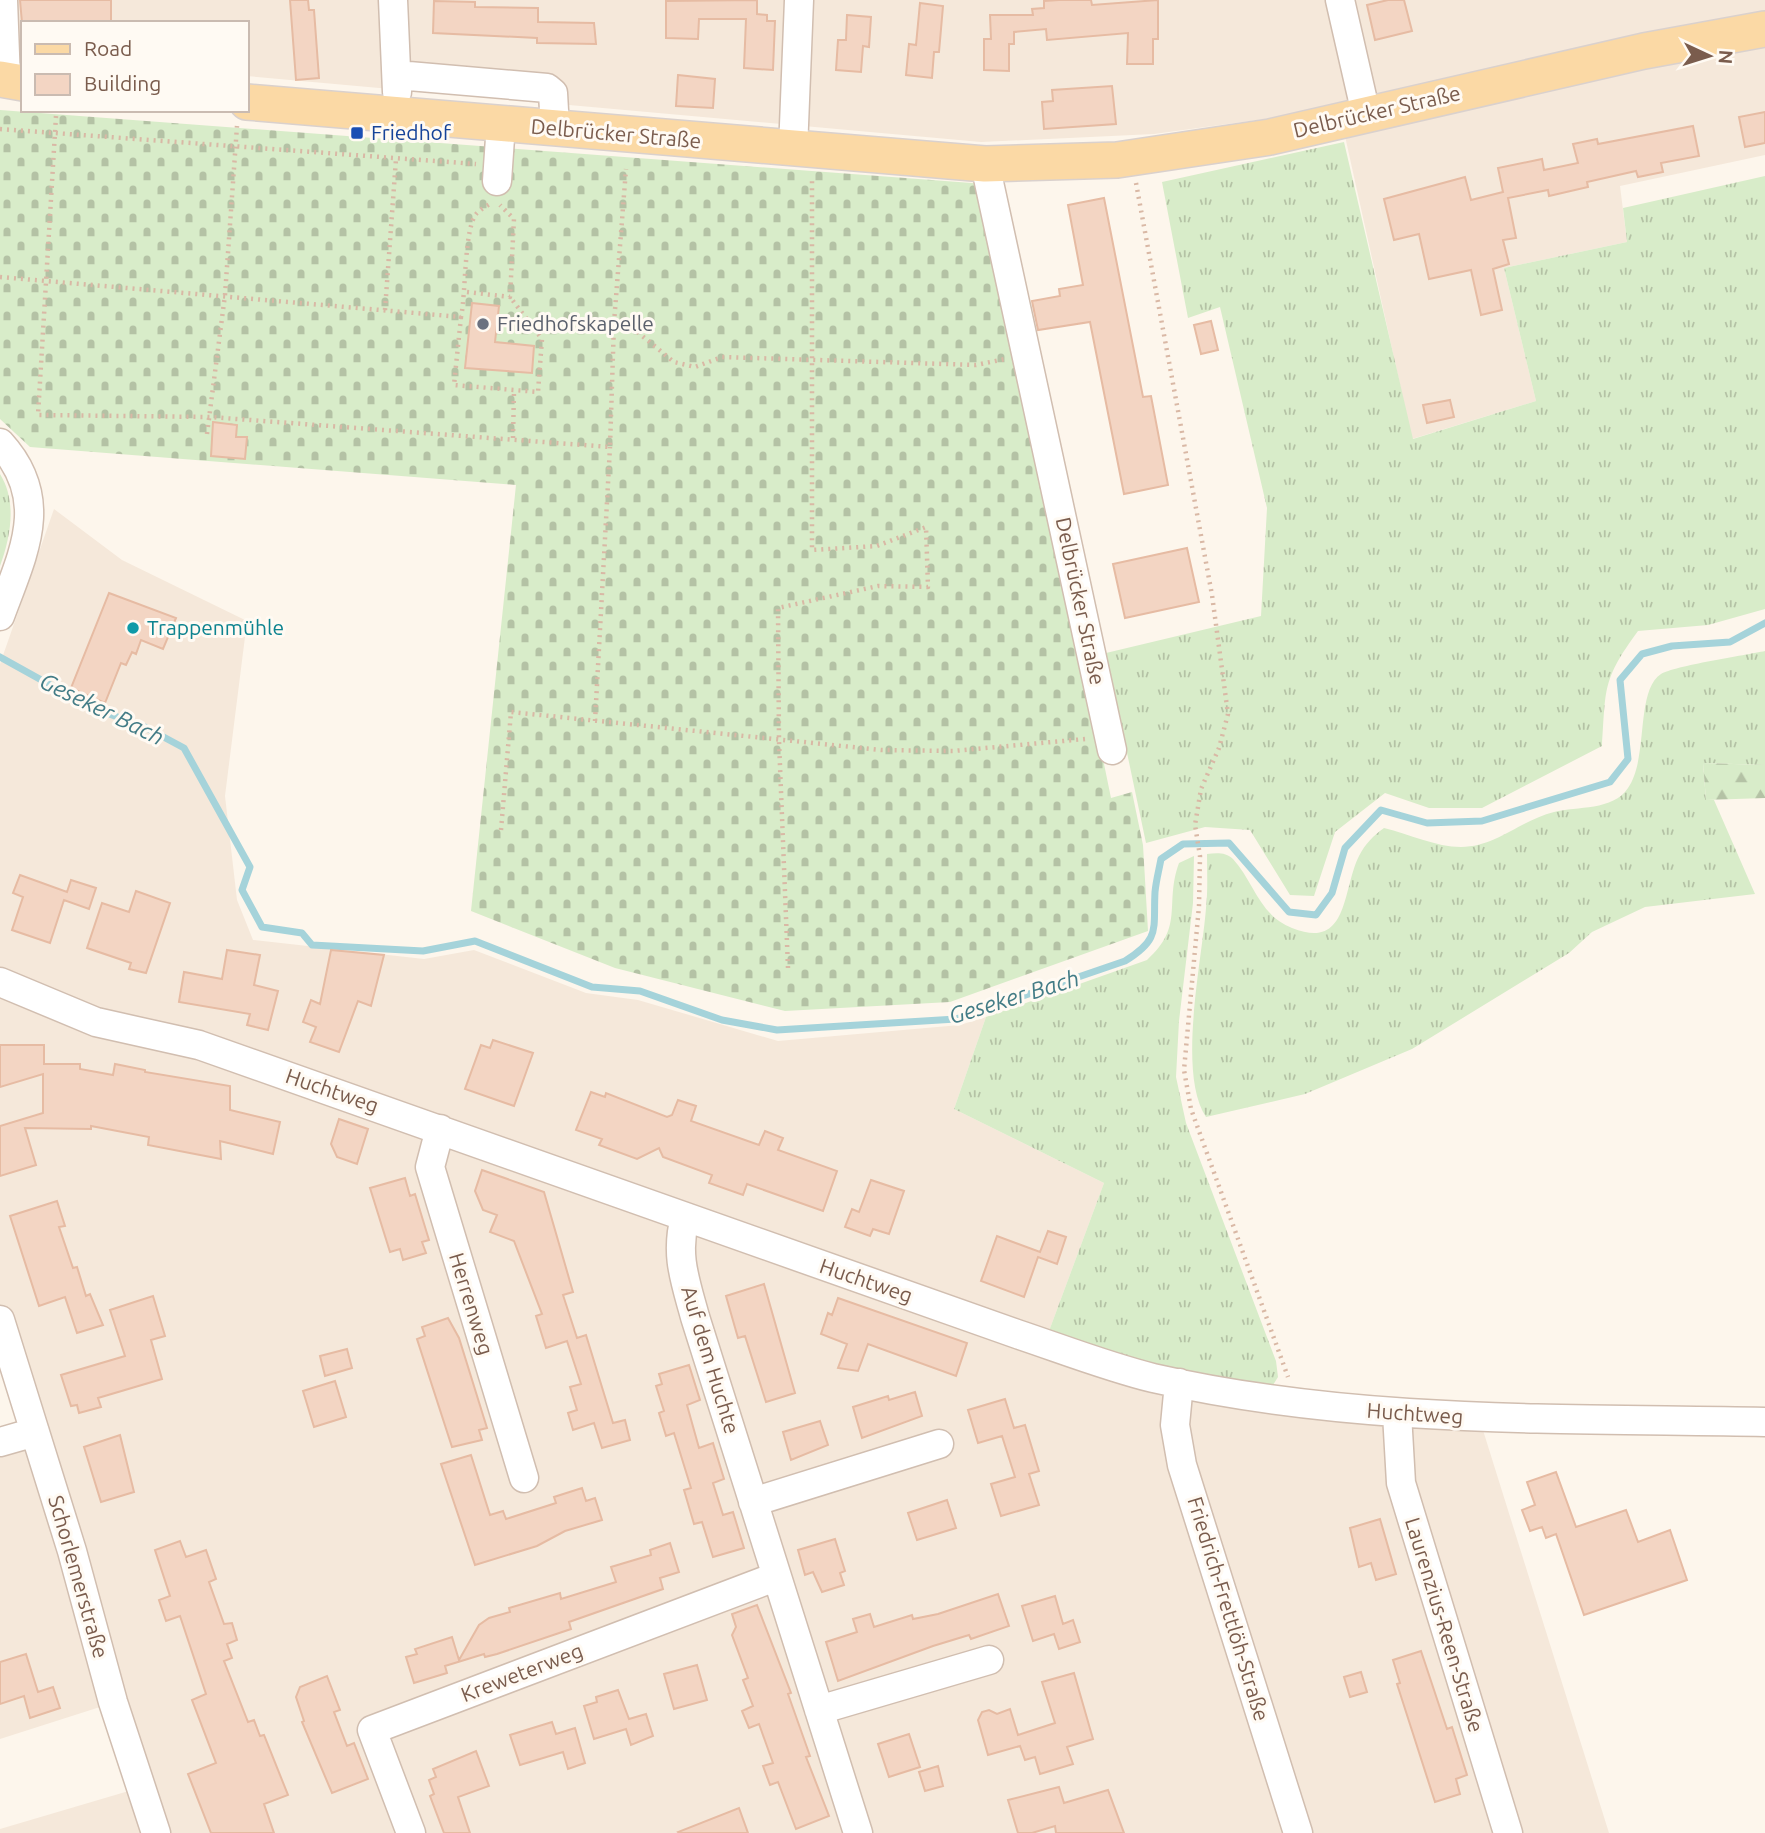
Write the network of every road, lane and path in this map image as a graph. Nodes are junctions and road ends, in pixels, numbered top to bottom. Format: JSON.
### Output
{"nodes":[{"id":1,"x":3,"y":0,"type":"edge"},
{"id":2,"x":393,"y":0,"type":"edge"},
{"id":3,"x":799,"y":0,"type":"edge"},
{"id":4,"x":1340,"y":0,"type":"edge"},
{"id":5,"x":1765,"y":29,"type":"edge"},
{"id":6,"x":397,"y":75,"type":"junction"},
{"id":7,"x":10,"y":81,"type":"edge"},
{"id":8,"x":398,"y":113,"type":"junction"},
{"id":9,"x":242,"y":114,"type":"edge"},
{"id":10,"x":1366,"y":114,"type":"junction"},
{"id":11,"x":56,"y":116,"type":"dead end"},
{"id":12,"x":501,"y":124,"type":"junction"},
{"id":13,"x":555,"y":128,"type":"junction"},
{"id":14,"x":0,"y":129,"type":"edge"},
{"id":15,"x":55,"y":133,"type":"junction"},
{"id":16,"x":236,"y":147,"type":"junction"},
{"id":17,"x":803,"y":151,"type":"junction"},
{"id":18,"x":1132,"y":158,"type":"junction"},
{"id":19,"x":396,"y":159,"type":"junction"},
{"id":20,"x":985,"y":164,"type":"junction"},
{"id":21,"x":626,"y":169,"type":"dead end"},
{"id":22,"x":490,"y":173,"type":"joint"},
{"id":23,"x":0,"y":277,"type":"edge"},
{"id":24,"x":48,"y":280,"type":"junction"},
{"id":25,"x":467,"y":292,"type":"junction"},
{"id":26,"x":225,"y":295,"type":"junction"},
{"id":27,"x":510,"y":297,"type":"junction"},
{"id":28,"x":385,"y":310,"type":"junction"},
{"id":29,"x":461,"y":317,"type":"junction"},
{"id":30,"x":614,"y":323,"type":"junction"},
{"id":31,"x":1026,"y":355,"type":"junction"},
{"id":32,"x":812,"y":358,"type":"junction"},
{"id":33,"x":514,"y":391,"type":"junction"},
{"id":34,"x":210,"y":417,"type":"junction"},
{"id":35,"x":207,"y":434,"type":"dead end"},
{"id":36,"x":513,"y":438,"type":"junction"},
{"id":37,"x":0,"y":443,"type":"edge"},
{"id":38,"x":610,"y":447,"type":"junction"},
{"id":39,"x":0,"y":616,"type":"edge"},
{"id":40,"x":595,"y":720,"type":"junction"},
{"id":41,"x":779,"y":741,"type":"junction"},
{"id":42,"x":1110,"y":742,"type":"joint"},
{"id":43,"x":501,"y":830,"type":"dead end"},
{"id":44,"x":788,"y":968,"type":"dead end"},
{"id":45,"x":0,"y":982,"type":"edge"},
{"id":46,"x":440,"y":1129,"type":"junction"},
{"id":47,"x":685,"y":1217,"type":"junction"},
{"id":48,"x":0,"y":1320,"type":"edge"},
{"id":49,"x":1179,"y":1383,"type":"junction"},
{"id":50,"x":1296,"y":1403,"type":"junction"},
{"id":51,"x":1397,"y":1414,"type":"junction"},
{"id":52,"x":1765,"y":1422,"type":"edge"},
{"id":53,"x":35,"y":1432,"type":"junction"},
{"id":54,"x":0,"y":1442,"type":"edge"},
{"id":55,"x":939,"y":1444,"type":"dead end"},
{"id":56,"x":524,"y":1478,"type":"dead end"},
{"id":57,"x":753,"y":1502,"type":"junction"},
{"id":58,"x":775,"y":1577,"type":"junction"},
{"id":59,"x":989,"y":1660,"type":"dead end"},
{"id":60,"x":819,"y":1710,"type":"junction"},
{"id":61,"x":855,"y":1832,"type":"edge"},
{"id":62,"x":156,"y":1833,"type":"edge"},
{"id":63,"x":411,"y":1833,"type":"edge"},
{"id":64,"x":1298,"y":1833,"type":"edge"},
{"id":65,"x":1507,"y":1833,"type":"edge"}],
"edges":[{"from":1,"to":7,"type":"street"},
{"from":2,"to":6,"type":"street"},
{"from":3,"to":17,"type":"street"},
{"from":4,"to":10,"type":"street"},
{"from":5,"to":10,"type":"main road","name":"Delbrücker Straße"},
{"from":6,"to":8,"type":"street"},
{"from":6,"to":13,"type":"street"},
{"from":8,"to":9,"type":"main road","name":"Delbrücker Straße"},
{"from":8,"to":12,"type":"main road","name":"Delbrücker Straße"},
{"from":9,"to":16,"type":"path"},
{"from":10,"to":18,"type":"main road","name":"Delbrücker Straße"},
{"from":11,"to":15,"type":"path"},
{"from":12,"to":13,"type":"main road","name":"Delbrücker Straße"},
{"from":12,"to":22,"type":"street"},
{"from":13,"to":17,"type":"main road","name":"Delbrücker Straße"},
{"from":14,"to":15,"type":"path"},
{"from":15,"to":16,"type":"path"},
{"from":15,"to":24,"type":"path"},
{"from":16,"to":19,"type":"path"},
{"from":16,"to":26,"type":"path"},
{"from":17,"to":20,"type":"main road","name":"Delbrücker Straße"},
{"from":17,"to":32,"type":"path"},
{"from":18,"to":20,"type":"main road","name":"Delbrücker Straße"},
{"from":18,"to":50,"type":"path"},
{"from":19,"to":22,"type":"path"},
{"from":19,"to":28,"type":"path"},
{"from":20,"to":31,"type":"street","name":"Delbrücker Straße"},
{"from":21,"to":30,"type":"path"},
{"from":23,"to":24,"type":"path"},
{"from":24,"to":26,"type":"path"},
{"from":24,"to":34,"type":"path"},
{"from":25,"to":27,"type":"path"},
{"from":25,"to":27,"type":"path"},
{"from":25,"to":29,"type":"path"},
{"from":26,"to":28,"type":"path"},
{"from":26,"to":34,"type":"path"},
{"from":27,"to":33,"type":"path"},
{"from":28,"to":29,"type":"path"},
{"from":29,"to":33,"type":"path"},
{"from":30,"to":32,"type":"path"},
{"from":30,"to":38,"type":"path"},
{"from":31,"to":32,"type":"path"},
{"from":31,"to":42,"type":"street","name":"Delbrücker Straße"},
{"from":32,"to":41,"type":"path"},
{"from":33,"to":36,"type":"path"},
{"from":34,"to":35,"type":"path"},
{"from":34,"to":36,"type":"path"},
{"from":36,"to":38,"type":"path"},
{"from":37,"to":39,"type":"street"},
{"from":38,"to":40,"type":"path"},
{"from":40,"to":41,"type":"path"},
{"from":40,"to":43,"type":"path"},
{"from":41,"to":42,"type":"path"},
{"from":41,"to":44,"type":"path"},
{"from":45,"to":46,"type":"street","name":"Huchtweg"},
{"from":46,"to":47,"type":"street","name":"Huchtweg"},
{"from":46,"to":56,"type":"street","name":"Herrenweg"},
{"from":47,"to":49,"type":"street","name":"Huchtweg"},
{"from":47,"to":57,"type":"street","name":"Auf dem Huchte"},
{"from":48,"to":53,"type":"street","name":"Schorlemerstraße"},
{"from":49,"to":50,"type":"street","name":"Huchtweg"},
{"from":49,"to":64,"type":"street","name":"Friedrich-Frettlöh-Straße"},
{"from":50,"to":51,"type":"street","name":"Huchtweg"},
{"from":51,"to":52,"type":"street","name":"Huchtweg"},
{"from":51,"to":65,"type":"street","name":"Laurenzius-Reen-Straße"},
{"from":53,"to":54,"type":"street"},
{"from":53,"to":62,"type":"street","name":"Schorlemerstraße"},
{"from":55,"to":57,"type":"street"},
{"from":57,"to":58,"type":"street","name":"Auf dem Huchte"},
{"from":58,"to":60,"type":"street","name":"Auf dem Huchte"},
{"from":58,"to":63,"type":"street","name":"Kreweterweg"},
{"from":59,"to":60,"type":"street"},
{"from":60,"to":61,"type":"street","name":"Auf dem Huchte"}]}
